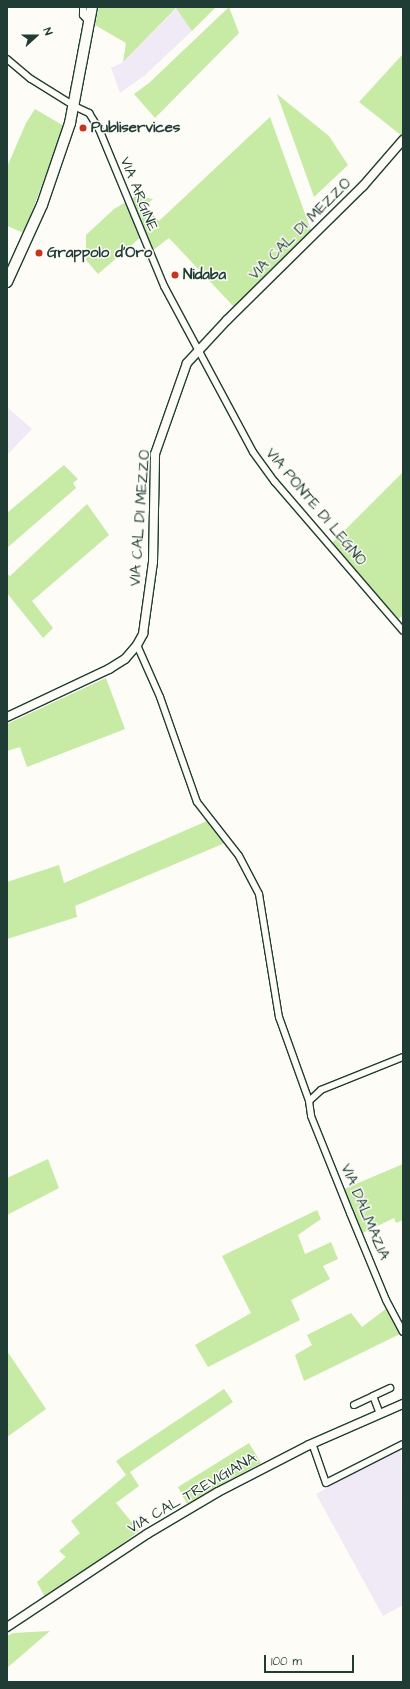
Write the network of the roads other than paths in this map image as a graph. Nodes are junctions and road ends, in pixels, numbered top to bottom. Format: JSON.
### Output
{"nodes":[{"id":1,"x":83,"y":7,"type":"edge"},
{"id":2,"x":92,"y":7,"type":"edge"},
{"id":3,"x":89,"y":22,"type":"junction"},
{"id":4,"x":7,"y":59,"type":"edge"},
{"id":5,"x":71,"y":104,"type":"junction"},
{"id":6,"x":403,"y":140,"type":"edge"},
{"id":7,"x":7,"y":282,"type":"edge"},
{"id":8,"x":199,"y":349,"type":"junction"},
{"id":9,"x":403,"y":631,"type":"edge"},
{"id":10,"x":137,"y":646,"type":"junction"},
{"id":11,"x":7,"y":718,"type":"edge"},
{"id":12,"x":403,"y":1057,"type":"edge"},
{"id":13,"x":309,"y":1101,"type":"junction"},
{"id":14,"x":403,"y":1332,"type":"edge"},
{"id":15,"x":390,"y":1388,"type":"dead end"},
{"id":16,"x":373,"y":1396,"type":"junction"},
{"id":17,"x":403,"y":1404,"type":"edge"},
{"id":18,"x":354,"y":1405,"type":"dead end"},
{"id":19,"x":380,"y":1414,"type":"junction"},
{"id":20,"x":312,"y":1444,"type":"junction"},
{"id":21,"x":403,"y":1444,"type":"edge"},
{"id":22,"x":7,"y":1627,"type":"edge"}],
"edges":[{"from":1,"to":3,"type":"street"},
{"from":2,"to":3,"type":"main road"},
{"from":3,"to":5,"type":"main road"},
{"from":4,"to":5,"type":"street"},
{"from":5,"to":7,"type":"main road"},
{"from":5,"to":8,"type":"street","name":"VIA ARGINE"},
{"from":6,"to":8,"type":"street","name":"VIA CAL DI MEZZO"},
{"from":8,"to":9,"type":"street","name":"VIA PONTE DI LEGNO"},
{"from":8,"to":10,"type":"street","name":"VIA CAL DI MEZZO"},
{"from":10,"to":11,"type":"street","name":"VIA CAL DI MEZZO"},
{"from":10,"to":13,"type":"street","name":"VIA DALMAZIA"},
{"from":12,"to":13,"type":"street"},
{"from":13,"to":14,"type":"street","name":"VIA DALMAZIA"},
{"from":15,"to":16,"type":"street"},
{"from":16,"to":18,"type":"street"},
{"from":16,"to":19,"type":"street"},
{"from":17,"to":19,"type":"street","name":"VIA CAL TREVIGIANA"},
{"from":19,"to":20,"type":"street","name":"VIA CAL TREVIGIANA"},
{"from":20,"to":21,"type":"street"},
{"from":20,"to":22,"type":"street","name":"VIA CAL TREVIGIANA"}]}
